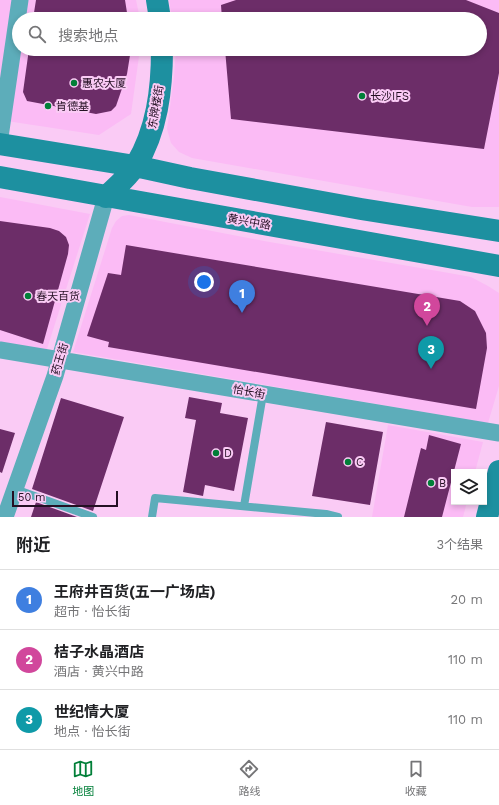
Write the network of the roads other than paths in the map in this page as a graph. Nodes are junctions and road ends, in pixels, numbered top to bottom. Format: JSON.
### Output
{"nodes":[{"id":1,"x":20,"y":0,"type":"edge"},
{"id":2,"x":157,"y":0,"type":"edge"},
{"id":3,"x":18,"y":12,"type":"edge"},
{"id":4,"x":159,"y":12,"type":"edge"},
{"id":5,"x":12,"y":55,"type":"edge"},
{"id":6,"x":162,"y":56,"type":"edge"},
{"id":7,"x":0,"y":137,"type":"edge"},
{"id":8,"x":0,"y":144,"type":"edge"},
{"id":9,"x":135,"y":166,"type":"junction"},
{"id":10,"x":0,"y":177,"type":"edge"},
{"id":11,"x":106,"y":197,"type":"junction"},
{"id":12,"x":494,"y":229,"type":"edge"},
{"id":13,"x":476,"y":262,"type":"junction"},
{"id":14,"x":499,"y":266,"type":"edge"},
{"id":15,"x":499,"y":274,"type":"edge"},
{"id":16,"x":0,"y":350,"type":"edge"},
{"id":17,"x":60,"y":359,"type":"junction"},
{"id":18,"x":263,"y":394,"type":"junction"},
{"id":19,"x":499,"y":434,"type":"edge"},
{"id":20,"x":499,"y":471,"type":"edge"},
{"id":21,"x":15,"y":489,"type":"junction"},
{"id":22,"x":244,"y":506,"type":"junction"},
{"id":23,"x":326,"y":516,"type":"edge"},
{"id":24,"x":5,"y":517,"type":"edge"},
{"id":25,"x":92,"y":517,"type":"edge"},
{"id":26,"x":152,"y":517,"type":"edge"},
{"id":27,"x":338,"y":517,"type":"edge"},
{"id":28,"x":487,"y":517,"type":"edge"}],
"edges":[{"from":1,"to":3,"type":"street"},
{"from":2,"to":4,"type":"main road"},
{"from":5,"to":7,"type":"street"},
{"from":6,"to":9,"type":"main road","name":"东牌楼街"},
{"from":8,"to":9,"type":"main road"},
{"from":9,"to":11,"type":"main road","name":"东牌楼街"},
{"from":9,"to":12,"type":"main road"},
{"from":10,"to":11,"type":"main road","name":"黄兴中路"},
{"from":11,"to":13,"type":"main road","name":"黄兴中路"},
{"from":11,"to":17,"type":"street","name":"药王街"},
{"from":13,"to":14,"type":"main road","name":"黄兴中路"},
{"from":13,"to":15,"type":"main road"},
{"from":16,"to":17,"type":"street","name":"怡长街"},
{"from":17,"to":18,"type":"street","name":"怡长街"},
{"from":17,"to":21,"type":"street","name":"药王街"},
{"from":18,"to":19,"type":"street","name":"怡长街"},
{"from":18,"to":22,"type":"lane"},
{"from":20,"to":28,"type":"main road"},
{"from":21,"to":24,"type":"street","name":"药王街"},
{"from":21,"to":25,"type":"lane"},
{"from":22,"to":23,"type":"lane"},
{"from":22,"to":26,"type":"lane"},
{"from":23,"to":27,"type":"lane"}]}
